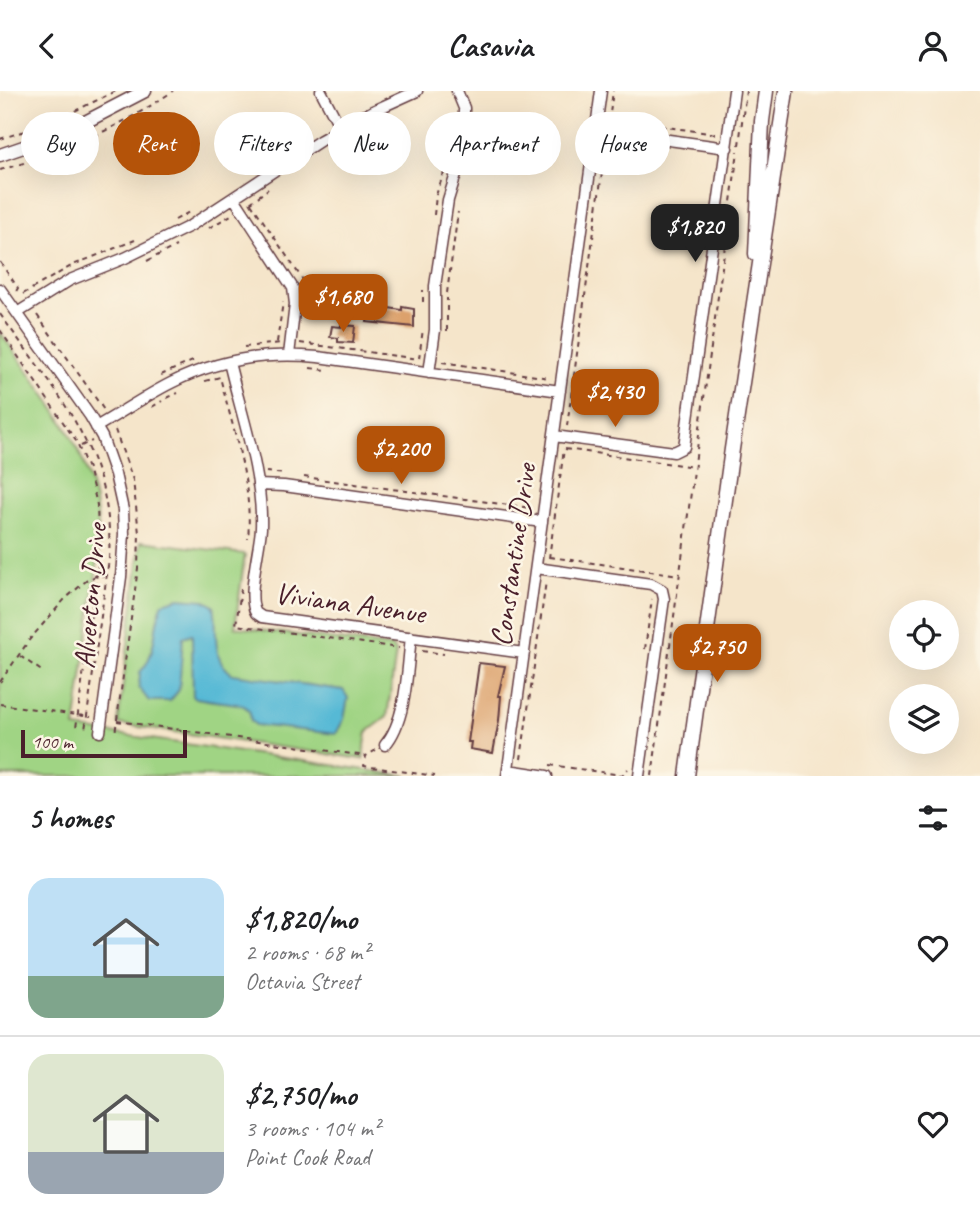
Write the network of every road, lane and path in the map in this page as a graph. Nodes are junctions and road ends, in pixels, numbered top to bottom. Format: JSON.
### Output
{"nodes":[{"id":1,"x":116,"y":91,"type":"edge"},
{"id":2,"x":145,"y":91,"type":"edge"},
{"id":3,"x":173,"y":91,"type":"edge"},
{"id":4,"x":321,"y":91,"type":"edge"},
{"id":5,"x":417,"y":91,"type":"edge"},
{"id":6,"x":457,"y":91,"type":"edge"},
{"id":7,"x":601,"y":91,"type":"edge"},
{"id":8,"x":734,"y":91,"type":"edge"},
{"id":9,"x":746,"y":91,"type":"edge"},
{"id":10,"x":766,"y":91,"type":"edge"},
{"id":11,"x":786,"y":91,"type":"edge"},
{"id":12,"x":332,"y":112,"type":"edge"},
{"id":13,"x":375,"y":112,"type":"edge"},
{"id":14,"x":598,"y":112,"type":"edge"},
{"id":15,"x":670,"y":128,"type":"edge"},
{"id":16,"x":728,"y":136,"type":"junction"},
{"id":17,"x":328,"y":137,"type":"edge"},
{"id":18,"x":0,"y":139,"type":"edge"},
{"id":19,"x":670,"y":140,"type":"edge"},
{"id":20,"x":727,"y":148,"type":"junction"},
{"id":21,"x":0,"y":155,"type":"edge"},
{"id":22,"x":0,"y":170,"type":"edge"},
{"id":23,"x":590,"y":175,"type":"edge"},
{"id":24,"x":270,"y":187,"type":"dead end"},
{"id":25,"x":460,"y":201,"type":"dead end"},
{"id":26,"x":238,"y":203,"type":"junction"},
{"id":27,"x":190,"y":212,"type":"dead end"},
{"id":28,"x":169,"y":224,"type":"dead end"},
{"id":29,"x":204,"y":231,"type":"dead end"},
{"id":30,"x":144,"y":236,"type":"dead end"},
{"id":31,"x":177,"y":245,"type":"dead end"},
{"id":32,"x":140,"y":263,"type":"dead end"},
{"id":33,"x":0,"y":289,"type":"edge"},
{"id":34,"x":23,"y":294,"type":"dead end"},
{"id":35,"x":755,"y":294,"type":"junction"},
{"id":36,"x":284,"y":296,"type":"dead end"},
{"id":37,"x":43,"y":309,"type":"dead end"},
{"id":38,"x":17,"y":313,"type":"junction"},
{"id":39,"x":0,"y":314,"type":"edge"},
{"id":40,"x":36,"y":314,"type":"dead end"},
{"id":41,"x":0,"y":331,"type":"edge"},
{"id":42,"x":446,"y":337,"type":"dead end"},
{"id":43,"x":277,"y":355,"type":"junction"},
{"id":44,"x":289,"y":355,"type":"junction"},
{"id":45,"x":229,"y":362,"type":"junction"},
{"id":46,"x":429,"y":373,"type":"junction"},
{"id":47,"x":200,"y":383,"type":"dead end"},
{"id":48,"x":184,"y":389,"type":"dead end"},
{"id":49,"x":560,"y":391,"type":"junction"},
{"id":50,"x":153,"y":407,"type":"dead end"},
{"id":51,"x":96,"y":426,"type":"junction"},
{"id":52,"x":115,"y":430,"type":"dead end"},
{"id":53,"x":554,"y":436,"type":"junction"},
{"id":54,"x":564,"y":449,"type":"dead end"},
{"id":55,"x":695,"y":467,"type":"junction"},
{"id":56,"x":258,"y":485,"type":"junction"},
{"id":57,"x":542,"y":521,"type":"junction"},
{"id":58,"x":247,"y":544,"type":"dead end"},
{"id":59,"x":549,"y":557,"type":"dead end"},
{"id":60,"x":536,"y":568,"type":"junction"},
{"id":61,"x":97,"y":575,"type":"junction"},
{"id":62,"x":680,"y":575,"type":"junction"},
{"id":63,"x":243,"y":579,"type":"dead end"},
{"id":64,"x":652,"y":595,"type":"dead end"},
{"id":65,"x":410,"y":643,"type":"junction"},
{"id":66,"x":645,"y":649,"type":"dead end"},
{"id":67,"x":524,"y":653,"type":"junction"},
{"id":68,"x":447,"y":654,"type":"dead end"},
{"id":69,"x":20,"y":655,"type":"junction"},
{"id":70,"x":43,"y":671,"type":"dead end"},
{"id":71,"x":0,"y":682,"type":"edge"},
{"id":72,"x":0,"y":704,"type":"edge"},
{"id":73,"x":78,"y":715,"type":"junction"},
{"id":74,"x":87,"y":717,"type":"junction"},
{"id":75,"x":102,"y":718,"type":"junction"},
{"id":76,"x":117,"y":721,"type":"junction"},
{"id":77,"x":76,"y":728,"type":"dead end"},
{"id":78,"x":85,"y":730,"type":"dead end"},
{"id":79,"x":100,"y":732,"type":"dead end"},
{"id":80,"x":115,"y":734,"type":"dead end"},
{"id":81,"x":385,"y":745,"type":"joint"},
{"id":82,"x":366,"y":756,"type":"junction"},
{"id":83,"x":586,"y":769,"type":"junction"},
{"id":84,"x":547,"y":770,"type":"edge"},
{"id":85,"x":628,"y":770,"type":"dead end"},
{"id":86,"x":508,"y":773,"type":"edge"},
{"id":87,"x":435,"y":776,"type":"edge"},
{"id":88,"x":585,"y":776,"type":"edge"},
{"id":89,"x":639,"y":776,"type":"edge"},
{"id":90,"x":652,"y":776,"type":"edge"},
{"id":91,"x":687,"y":776,"type":"edge"}],
"edges":[{"from":1,"to":18,"type":"path"},
{"from":2,"to":21,"type":"street"},
{"from":3,"to":22,"type":"path"},
{"from":4,"to":12,"type":"street"},
{"from":5,"to":13,"type":"street"},
{"from":6,"to":46,"type":"street"},
{"from":7,"to":14,"type":"street","name":"Constantine Drive"},
{"from":8,"to":16,"type":"street"},
{"from":9,"to":55,"type":"path"},
{"from":10,"to":35,"type":"main road"},
{"from":11,"to":35,"type":"main road"},
{"from":15,"to":16,"type":"path"},
{"from":16,"to":20,"type":"street"},
{"from":17,"to":26,"type":"street"},
{"from":19,"to":20,"type":"street"},
{"from":20,"to":53,"type":"street"},
{"from":23,"to":49,"type":"street","name":"Constantine Drive"},
{"from":24,"to":26,"type":"path"},
{"from":25,"to":42,"type":"path"},
{"from":26,"to":29,"type":"path"},
{"from":26,"to":38,"type":"street"},
{"from":26,"to":44,"type":"street"},
{"from":27,"to":28,"type":"path"},
{"from":30,"to":34,"type":"path"},
{"from":31,"to":32,"type":"path"},
{"from":33,"to":38,"type":"street","name":"Alverton Drive"},
{"from":35,"to":91,"type":"main road"},
{"from":36,"to":43,"type":"path"},
{"from":37,"to":40,"type":"path"},
{"from":38,"to":51,"type":"street","name":"Alverton Drive"},
{"from":39,"to":74,"type":"path"},
{"from":41,"to":61,"type":"path"},
{"from":43,"to":44,"type":"street"},
{"from":43,"to":45,"type":"street"},
{"from":44,"to":46,"type":"street"},
{"from":45,"to":51,"type":"street"},
{"from":45,"to":56,"type":"street","name":"Viviana Avenue"},
{"from":46,"to":49,"type":"street"},
{"from":47,"to":58,"type":"path"},
{"from":48,"to":50,"type":"path"},
{"from":49,"to":53,"type":"street","name":"Constantine Drive"},
{"from":51,"to":75,"type":"street","name":"Alverton Drive"},
{"from":52,"to":76,"type":"path"},
{"from":53,"to":57,"type":"street","name":"Constantine Drive"},
{"from":54,"to":55,"type":"path"},
{"from":55,"to":62,"type":"path"},
{"from":56,"to":57,"type":"street"},
{"from":56,"to":65,"type":"street","name":"Viviana Avenue"},
{"from":57,"to":60,"type":"street","name":"Constantine Drive"},
{"from":59,"to":62,"type":"path"},
{"from":60,"to":67,"type":"street","name":"Constantine Drive"},
{"from":60,"to":89,"type":"street"},
{"from":61,"to":69,"type":"path"},
{"from":61,"to":73,"type":"path"},
{"from":62,"to":90,"type":"path"},
{"from":63,"to":65,"type":"path"},
{"from":64,"to":66,"type":"path"},
{"from":65,"to":67,"type":"street","name":"Viviana Avenue"},
{"from":65,"to":68,"type":"path"},
{"from":65,"to":81,"type":"street"},
{"from":67,"to":86,"type":"street","name":"Constantine Drive"},
{"from":69,"to":70,"type":"path"},
{"from":69,"to":71,"type":"path"},
{"from":72,"to":73,"type":"path"},
{"from":73,"to":74,"type":"path"},
{"from":73,"to":77,"type":"path"},
{"from":74,"to":75,"type":"path"},
{"from":74,"to":78,"type":"path"},
{"from":75,"to":76,"type":"path"},
{"from":75,"to":79,"type":"street","name":"Alverton Drive"},
{"from":76,"to":80,"type":"path"},
{"from":76,"to":82,"type":"path"},
{"from":81,"to":82,"type":"path"},
{"from":82,"to":87,"type":"path"},
{"from":83,"to":84,"type":"path"},
{"from":83,"to":85,"type":"path"},
{"from":83,"to":88,"type":"path"},
{"from":84,"to":86,"type":"street"}]}
